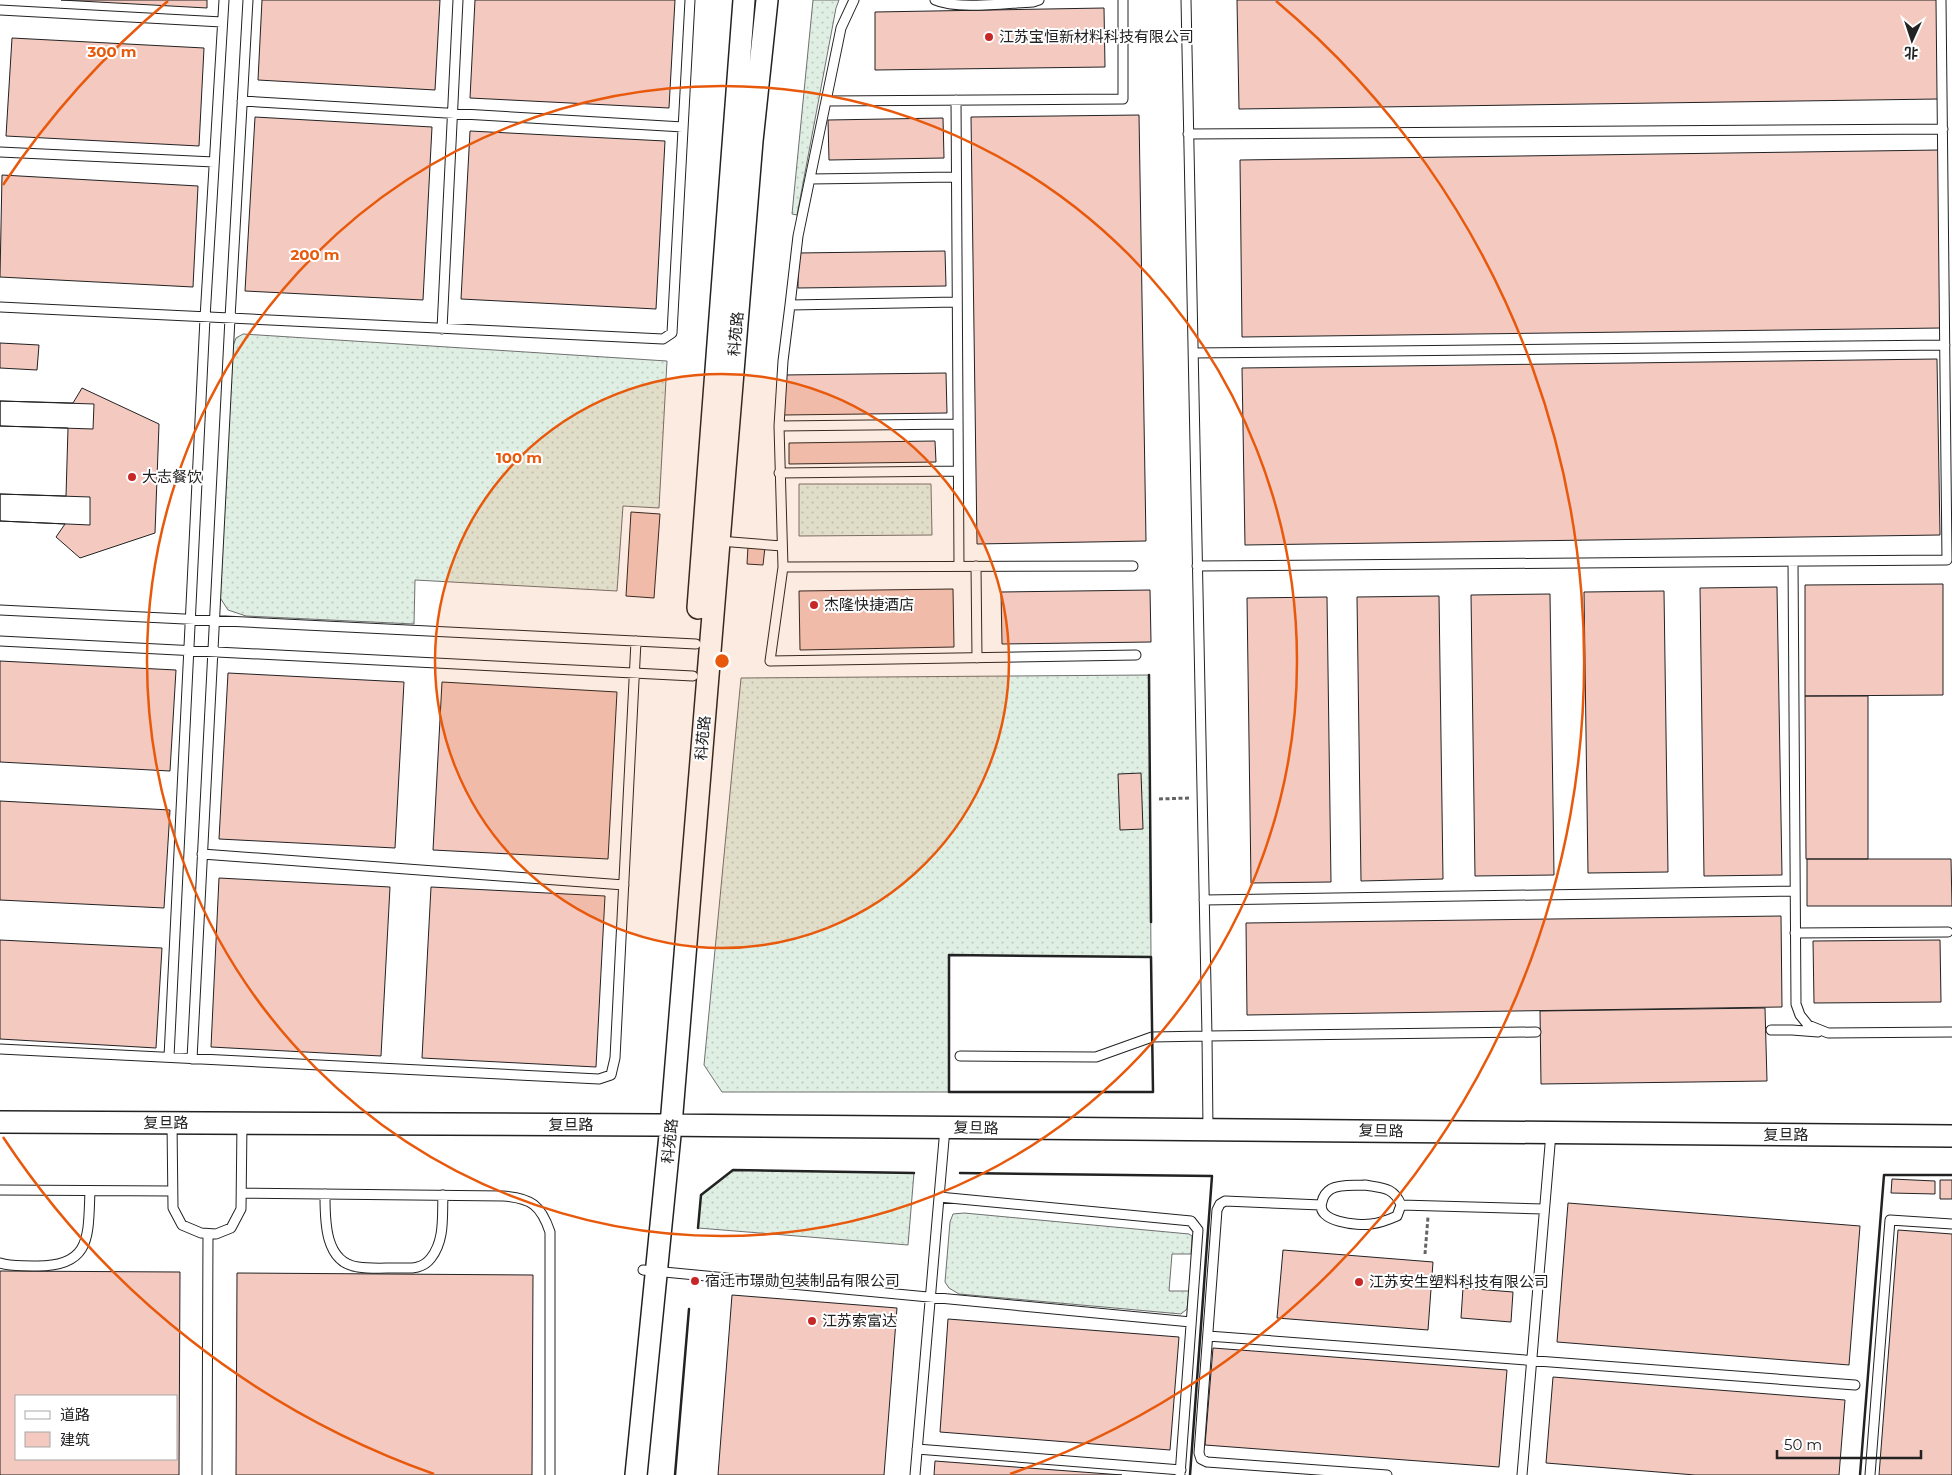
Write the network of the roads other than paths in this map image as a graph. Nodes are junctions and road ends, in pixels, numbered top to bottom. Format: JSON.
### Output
{"nodes":[{"id":1,"x":224,"y":0,"type":"edge"},
{"id":2,"x":248,"y":0,"type":"edge"},
{"id":3,"x":458,"y":0,"type":"edge"},
{"id":4,"x":690,"y":0,"type":"edge"},
{"id":5,"x":744,"y":0,"type":"edge"},
{"id":6,"x":767,"y":0,"type":"edge"},
{"id":7,"x":854,"y":0,"type":"edge"},
{"id":8,"x":935,"y":0,"type":"edge"},
{"id":9,"x":1039,"y":0,"type":"edge"},
{"id":10,"x":1123,"y":0,"type":"edge"},
{"id":11,"x":1186,"y":0,"type":"edge"},
{"id":12,"x":1941,"y":0,"type":"edge"},
{"id":13,"x":0,"y":10,"type":"edge"},
{"id":14,"x":222,"y":22,"type":"junction"},
{"id":15,"x":956,"y":100,"type":"junction"},
{"id":16,"x":242,"y":101,"type":"junction"},
{"id":17,"x":826,"y":101,"type":"junction"},
{"id":18,"x":452,"y":113,"type":"junction"},
{"id":19,"x":683,"y":127,"type":"junction"},
{"id":20,"x":1943,"y":129,"type":"junction"},
{"id":21,"x":1188,"y":134,"type":"junction"},
{"id":22,"x":0,"y":152,"type":"edge"},
{"id":23,"x":214,"y":162,"type":"junction"},
{"id":24,"x":956,"y":177,"type":"junction"},
{"id":25,"x":810,"y":179,"type":"junction"},
{"id":26,"x":957,"y":302,"type":"junction"},
{"id":27,"x":790,"y":305,"type":"junction"},
{"id":28,"x":0,"y":307,"type":"edge"},
{"id":29,"x":205,"y":318,"type":"junction"},
{"id":30,"x":230,"y":318,"type":"junction"},
{"id":31,"x":442,"y":329,"type":"junction"},
{"id":32,"x":1945,"y":345,"type":"junction"},
{"id":33,"x":1193,"y":353,"type":"junction"},
{"id":34,"x":958,"y":424,"type":"junction"},
{"id":35,"x":780,"y":426,"type":"junction"},
{"id":36,"x":958,"y":471,"type":"junction"},
{"id":37,"x":779,"y":473,"type":"junction"},
{"id":38,"x":719,"y":541,"type":"junction"},
{"id":39,"x":782,"y":546,"type":"junction"},
{"id":40,"x":1793,"y":562,"type":"junction"},
{"id":41,"x":959,"y":566,"type":"junction"},
{"id":42,"x":976,"y":566,"type":"junction"},
{"id":43,"x":1133,"y":566,"type":"dead end"},
{"id":44,"x":1198,"y":566,"type":"junction"},
{"id":45,"x":783,"y":567,"type":"junction"},
{"id":46,"x":0,"y":610,"type":"edge"},
{"id":47,"x":190,"y":619,"type":"junction"},
{"id":48,"x":214,"y":620,"type":"junction"},
{"id":49,"x":0,"y":641,"type":"edge"},
{"id":50,"x":636,"y":641,"type":"junction"},
{"id":51,"x":696,"y":644,"type":"junction"},
{"id":52,"x":188,"y":651,"type":"junction"},
{"id":53,"x":212,"y":652,"type":"junction"},
{"id":54,"x":1136,"y":655,"type":"dead end"},
{"id":55,"x":977,"y":658,"type":"junction"},
{"id":56,"x":634,"y":673,"type":"junction"},
{"id":57,"x":693,"y":676,"type":"junction"},
{"id":58,"x":202,"y":854,"type":"junction"},
{"id":59,"x":624,"y":885,"type":"junction"},
{"id":60,"x":1795,"y":891,"type":"junction"},
{"id":61,"x":1204,"y":900,"type":"junction"},
{"id":62,"x":1948,"y":932,"type":"dead end"},
{"id":63,"x":1795,"y":933,"type":"junction"},
{"id":64,"x":1771,"y":1030,"type":"dead end"},
{"id":65,"x":1536,"y":1032,"type":"dead end"},
{"id":66,"x":1951,"y":1032,"type":"edge"},
{"id":67,"x":1828,"y":1033,"type":"junction"},
{"id":68,"x":1207,"y":1036,"type":"junction"},
{"id":69,"x":0,"y":1049,"type":"edge"},
{"id":70,"x":960,"y":1056,"type":"dead end"},
{"id":71,"x":168,"y":1058,"type":"junction"},
{"id":72,"x":192,"y":1059,"type":"junction"},
{"id":73,"x":0,"y":1122,"type":"edge"},
{"id":74,"x":172,"y":1123,"type":"junction"},
{"id":75,"x":242,"y":1123,"type":"junction"},
{"id":76,"x":664,"y":1125,"type":"junction"},
{"id":77,"x":945,"y":1128,"type":"junction"},
{"id":78,"x":1208,"y":1130,"type":"junction"},
{"id":79,"x":1551,"y":1133,"type":"junction"},
{"id":80,"x":1952,"y":1136,"type":"edge"},
{"id":81,"x":0,"y":1190,"type":"edge"},
{"id":82,"x":90,"y":1191,"type":"junction"},
{"id":83,"x":172,"y":1191,"type":"junction"},
{"id":84,"x":242,"y":1193,"type":"junction"},
{"id":85,"x":325,"y":1194,"type":"junction"},
{"id":86,"x":442,"y":1195,"type":"junction"},
{"id":87,"x":939,"y":1197,"type":"junction"},
{"id":88,"x":1321,"y":1205,"type":"junction"},
{"id":89,"x":1401,"y":1205,"type":"junction"},
{"id":90,"x":1544,"y":1209,"type":"junction"},
{"id":91,"x":1952,"y":1224,"type":"edge"},
{"id":92,"x":208,"y":1234,"type":"junction"},
{"id":93,"x":0,"y":1264,"type":"edge"},
{"id":94,"x":650,"y":1270,"type":"junction"},
{"id":95,"x":930,"y":1297,"type":"junction"},
{"id":96,"x":1191,"y":1322,"type":"junction"},
{"id":97,"x":1208,"y":1336,"type":"junction"},
{"id":98,"x":1532,"y":1360,"type":"junction"},
{"id":99,"x":1855,"y":1385,"type":"dead end"},
{"id":100,"x":917,"y":1449,"type":"junction"},
{"id":101,"x":1180,"y":1473,"type":"edge"},
{"id":102,"x":207,"y":1475,"type":"edge"},
{"id":103,"x":550,"y":1475,"type":"edge"},
{"id":104,"x":623,"y":1475,"type":"edge"},
{"id":105,"x":636,"y":1475,"type":"edge"},
{"id":106,"x":915,"y":1475,"type":"edge"},
{"id":107,"x":1386,"y":1475,"type":"edge"},
{"id":108,"x":1522,"y":1475,"type":"edge"},
{"id":109,"x":1870,"y":1475,"type":"edge"}],
"edges":[{"from":1,"to":14,"type":"lane"},
{"from":2,"to":16,"type":"lane"},
{"from":3,"to":18,"type":"lane"},
{"from":4,"to":19,"type":"lane"},
{"from":5,"to":51,"type":"street","name":"科苑路"},
{"from":6,"to":38,"type":"street","name":"科苑路"},
{"from":7,"to":17,"type":"lane"},
{"from":8,"to":9,"type":"lane"},
{"from":10,"to":15,"type":"lane"},
{"from":11,"to":21,"type":"lane"},
{"from":12,"to":20,"type":"lane"},
{"from":13,"to":14,"type":"lane"},
{"from":14,"to":23,"type":"lane"},
{"from":15,"to":17,"type":"lane"},
{"from":15,"to":24,"type":"lane"},
{"from":16,"to":18,"type":"lane"},
{"from":16,"to":30,"type":"lane"},
{"from":17,"to":25,"type":"lane"},
{"from":18,"to":19,"type":"lane"},
{"from":18,"to":31,"type":"lane"},
{"from":19,"to":31,"type":"lane"},
{"from":20,"to":21,"type":"lane"},
{"from":20,"to":32,"type":"lane"},
{"from":21,"to":33,"type":"lane"},
{"from":22,"to":23,"type":"lane"},
{"from":23,"to":29,"type":"lane"},
{"from":24,"to":25,"type":"lane"},
{"from":24,"to":26,"type":"lane"},
{"from":25,"to":27,"type":"lane"},
{"from":26,"to":27,"type":"lane"},
{"from":26,"to":34,"type":"lane"},
{"from":27,"to":35,"type":"lane"},
{"from":28,"to":29,"type":"lane"},
{"from":29,"to":30,"type":"lane"},
{"from":29,"to":47,"type":"lane"},
{"from":30,"to":31,"type":"lane"},
{"from":30,"to":48,"type":"lane"},
{"from":32,"to":33,"type":"lane"},
{"from":32,"to":40,"type":"lane"},
{"from":33,"to":44,"type":"lane"},
{"from":34,"to":35,"type":"lane"},
{"from":34,"to":36,"type":"lane"},
{"from":35,"to":37,"type":"lane"},
{"from":36,"to":37,"type":"lane"},
{"from":36,"to":41,"type":"lane"},
{"from":37,"to":39,"type":"lane"},
{"from":38,"to":39,"type":"lane"},
{"from":38,"to":76,"type":"street","name":"科苑路"},
{"from":39,"to":45,"type":"lane"},
{"from":40,"to":44,"type":"lane"},
{"from":40,"to":60,"type":"lane"},
{"from":41,"to":42,"type":"lane"},
{"from":41,"to":45,"type":"lane"},
{"from":42,"to":43,"type":"lane"},
{"from":42,"to":55,"type":"lane"},
{"from":44,"to":61,"type":"lane"},
{"from":45,"to":55,"type":"lane"},
{"from":46,"to":47,"type":"lane"},
{"from":47,"to":48,"type":"lane"},
{"from":47,"to":52,"type":"lane"},
{"from":48,"to":50,"type":"lane"},
{"from":48,"to":53,"type":"lane"},
{"from":49,"to":52,"type":"lane"},
{"from":50,"to":51,"type":"lane"},
{"from":50,"to":56,"type":"lane"},
{"from":51,"to":57,"type":"street","name":"科苑路"},
{"from":52,"to":53,"type":"lane"},
{"from":52,"to":71,"type":"lane"},
{"from":53,"to":56,"type":"lane"},
{"from":53,"to":58,"type":"lane"},
{"from":54,"to":55,"type":"lane"},
{"from":56,"to":57,"type":"lane"},
{"from":56,"to":59,"type":"lane"},
{"from":57,"to":76,"type":"street","name":"科苑路"},
{"from":58,"to":59,"type":"lane"},
{"from":58,"to":72,"type":"lane"},
{"from":59,"to":72,"type":"lane"},
{"from":60,"to":61,"type":"lane"},
{"from":60,"to":63,"type":"lane"},
{"from":61,"to":68,"type":"lane"},
{"from":62,"to":63,"type":"lane"},
{"from":63,"to":67,"type":"lane"},
{"from":64,"to":67,"type":"lane"},
{"from":65,"to":68,"type":"lane"},
{"from":66,"to":67,"type":"lane"},
{"from":68,"to":70,"type":"lane"},
{"from":68,"to":78,"type":"lane"},
{"from":69,"to":71,"type":"lane"},
{"from":71,"to":72,"type":"lane"},
{"from":73,"to":74,"type":"street","name":"复旦路"},
{"from":74,"to":75,"type":"street","name":"复旦路"},
{"from":74,"to":83,"type":"lane"},
{"from":75,"to":76,"type":"street","name":"复旦路"},
{"from":75,"to":84,"type":"lane"},
{"from":76,"to":77,"type":"street","name":"复旦路"},
{"from":76,"to":94,"type":"street","name":"科苑路"},
{"from":77,"to":78,"type":"street","name":"复旦路"},
{"from":77,"to":87,"type":"lane"},
{"from":78,"to":79,"type":"street","name":"复旦路"},
{"from":79,"to":80,"type":"street","name":"复旦路"},
{"from":79,"to":90,"type":"lane"},
{"from":81,"to":82,"type":"lane"},
{"from":82,"to":83,"type":"lane"},
{"from":82,"to":93,"type":"lane"},
{"from":83,"to":92,"type":"lane"},
{"from":84,"to":85,"type":"lane"},
{"from":84,"to":92,"type":"lane"},
{"from":85,"to":86,"type":"lane"},
{"from":85,"to":86,"type":"lane"},
{"from":86,"to":103,"type":"lane"},
{"from":87,"to":95,"type":"lane"},
{"from":87,"to":96,"type":"lane"},
{"from":88,"to":89,"type":"lane"},
{"from":88,"to":89,"type":"lane"},
{"from":88,"to":97,"type":"lane"},
{"from":89,"to":90,"type":"lane"},
{"from":90,"to":98,"type":"lane"},
{"from":91,"to":109,"type":"lane"},
{"from":92,"to":102,"type":"lane"},
{"from":94,"to":95,"type":"lane"},
{"from":94,"to":104,"type":"street","name":"科苑路"},
{"from":94,"to":105,"type":"street","name":"科苑路"},
{"from":95,"to":96,"type":"lane"},
{"from":95,"to":100,"type":"lane"},
{"from":96,"to":101,"type":"lane"},
{"from":97,"to":98,"type":"lane"},
{"from":97,"to":107,"type":"lane"},
{"from":98,"to":99,"type":"lane"},
{"from":98,"to":108,"type":"lane"},
{"from":100,"to":101,"type":"lane"},
{"from":100,"to":106,"type":"lane"}]}
